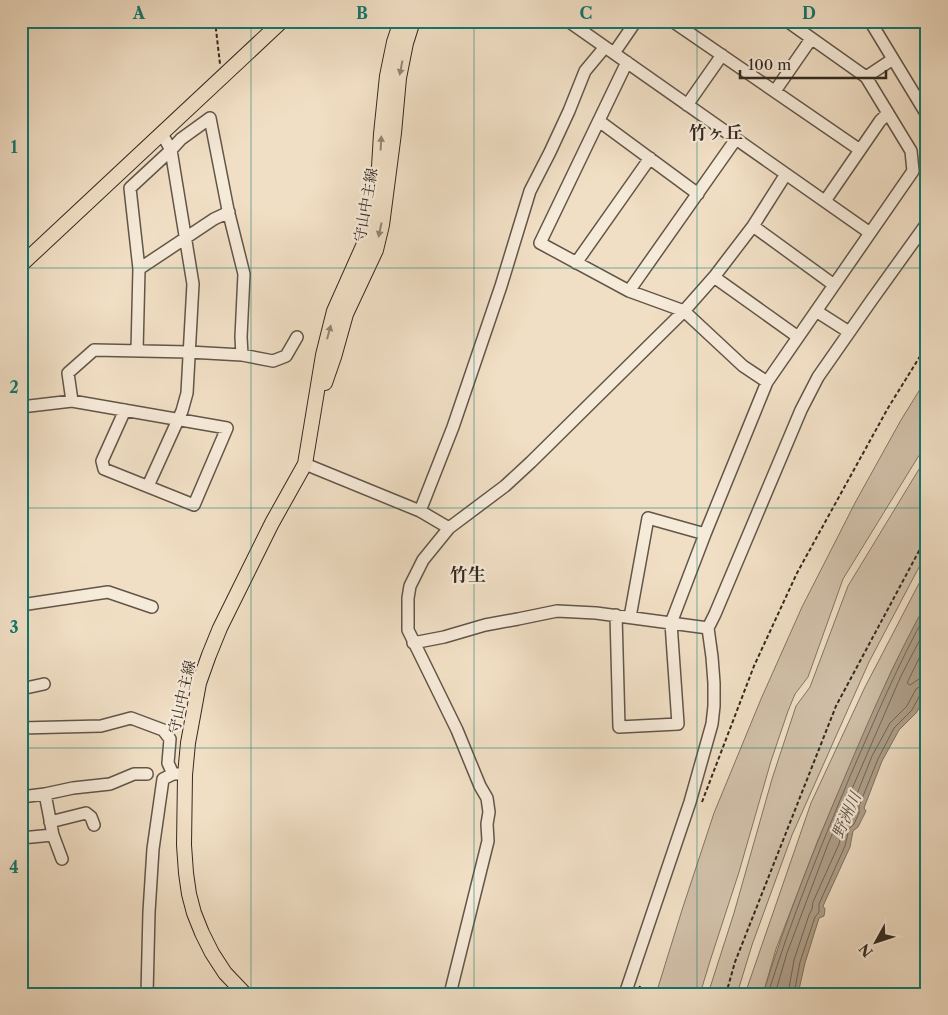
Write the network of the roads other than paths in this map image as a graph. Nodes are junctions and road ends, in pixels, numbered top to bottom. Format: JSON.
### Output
{"nodes":[{"id":1,"x":282,"y":21,"type":"edge"},
{"id":2,"x":401,"y":21,"type":"edge"},
{"id":3,"x":413,"y":21,"type":"edge"},
{"id":4,"x":568,"y":21,"type":"edge"},
{"id":5,"x":672,"y":21,"type":"edge"},
{"id":6,"x":787,"y":21,"type":"edge"},
{"id":7,"x":870,"y":21,"type":"edge"},
{"id":8,"x":635,"y":22,"type":"edge"},
{"id":9,"x":811,"y":39,"type":"junction"},
{"id":10,"x":610,"y":50,"type":"junction"},
{"id":11,"x":722,"y":55,"type":"junction"},
{"id":12,"x":893,"y":59,"type":"junction"},
{"id":13,"x":627,"y":62,"type":"junction"},
{"id":14,"x":866,"y":77,"type":"junction"},
{"id":15,"x":775,"y":91,"type":"junction"},
{"id":16,"x":687,"y":105,"type":"junction"},
{"id":17,"x":888,"y":113,"type":"junction"},
{"id":18,"x":927,"y":115,"type":"edge"},
{"id":19,"x":599,"y":121,"type":"junction"},
{"id":20,"x":162,"y":134,"type":"junction"},
{"id":21,"x":736,"y":139,"type":"junction"},
{"id":22,"x":171,"y":150,"type":"junction"},
{"id":23,"x":860,"y":150,"type":"junction"},
{"id":24,"x":650,"y":158,"type":"junction"},
{"id":25,"x":786,"y":174,"type":"junction"},
{"id":26,"x":698,"y":194,"type":"junction"},
{"id":27,"x":825,"y":201,"type":"junction"},
{"id":28,"x":229,"y":212,"type":"junction"},
{"id":29,"x":927,"y":223,"type":"edge"},
{"id":30,"x":753,"y":226,"type":"junction"},
{"id":31,"x":870,"y":233,"type":"junction"},
{"id":32,"x":185,"y":238,"type":"junction"},
{"id":33,"x":576,"y":263,"type":"junction"},
{"id":34,"x":21,"y":266,"type":"edge"},
{"id":35,"x":139,"y":269,"type":"junction"},
{"id":36,"x":714,"y":277,"type":"junction"},
{"id":37,"x":834,"y":285,"type":"junction"},
{"id":38,"x":629,"y":291,"type":"junction"},
{"id":39,"x":684,"y":311,"type":"junction"},
{"id":40,"x":816,"y":311,"type":"junction"},
{"id":41,"x":849,"y":332,"type":"junction"},
{"id":42,"x":297,"y":337,"type":"dead end"},
{"id":43,"x":798,"y":337,"type":"junction"},
{"id":44,"x":137,"y":351,"type":"junction"},
{"id":45,"x":189,"y":352,"type":"junction"},
{"id":46,"x":242,"y":355,"type":"junction"},
{"id":47,"x":767,"y":382,"type":"junction"},
{"id":48,"x":72,"y":401,"type":"junction"},
{"id":49,"x":21,"y":407,"type":"edge"},
{"id":50,"x":125,"y":410,"type":"junction"},
{"id":51,"x":314,"y":414,"type":"junction"},
{"id":52,"x":178,"y":420,"type":"junction"},
{"id":53,"x":305,"y":464,"type":"junction"},
{"id":54,"x":148,"y":486,"type":"junction"},
{"id":55,"x":420,"y":511,"type":"junction"},
{"id":56,"x":449,"y":528,"type":"junction"},
{"id":57,"x":705,"y":534,"type":"junction"},
{"id":58,"x":21,"y":605,"type":"edge"},
{"id":59,"x":152,"y":607,"type":"dead end"},
{"id":60,"x":616,"y":615,"type":"junction"},
{"id":61,"x":630,"y":617,"type":"junction"},
{"id":62,"x":671,"y":623,"type":"junction"},
{"id":63,"x":708,"y":628,"type":"junction"},
{"id":64,"x":413,"y":643,"type":"junction"},
{"id":65,"x":44,"y":684,"type":"dead end"},
{"id":66,"x":21,"y":689,"type":"edge"},
{"id":67,"x":21,"y":728,"type":"edge"},
{"id":68,"x":147,"y":774,"type":"dead end"},
{"id":69,"x":179,"y":774,"type":"junction"},
{"id":70,"x":44,"y":794,"type":"junction"},
{"id":71,"x":21,"y":797,"type":"edge"},
{"id":72,"x":50,"y":822,"type":"junction"},
{"id":73,"x":94,"y":825,"type":"dead end"},
{"id":74,"x":53,"y":835,"type":"junction"},
{"id":75,"x":21,"y":838,"type":"edge"},
{"id":76,"x":62,"y":859,"type":"dead end"},
{"id":77,"x":243,"y":993,"type":"edge"},
{"id":78,"x":147,"y":994,"type":"edge"},
{"id":79,"x":450,"y":994,"type":"edge"},
{"id":80,"x":625,"y":994,"type":"edge"}],
"edges":[{"from":1,"to":20,"type":"main road"},
{"from":51,"to":2,"type":"main road","name":"守山中主線","one_way":true},
{"from":3,"to":51,"type":"main road","name":"守山中主線","one_way":true},
{"from":4,"to":10,"type":"street"},
{"from":5,"to":11,"type":"street"},
{"from":6,"to":9,"type":"street"},
{"from":7,"to":12,"type":"street"},
{"from":8,"to":10,"type":"street"},
{"from":9,"to":14,"type":"street"},
{"from":9,"to":15,"type":"street"},
{"from":10,"to":13,"type":"street"},
{"from":10,"to":55,"type":"street"},
{"from":11,"to":15,"type":"street"},
{"from":11,"to":16,"type":"street"},
{"from":12,"to":14,"type":"street"},
{"from":12,"to":18,"type":"street"},
{"from":13,"to":16,"type":"street"},
{"from":13,"to":19,"type":"street"},
{"from":14,"to":17,"type":"street"},
{"from":15,"to":23,"type":"street"},
{"from":16,"to":21,"type":"street"},
{"from":17,"to":23,"type":"street"},
{"from":17,"to":31,"type":"street"},
{"from":19,"to":24,"type":"street"},
{"from":19,"to":33,"type":"street"},
{"from":20,"to":22,"type":"street"},
{"from":20,"to":34,"type":"main road"},
{"from":21,"to":25,"type":"street"},
{"from":21,"to":26,"type":"street"},
{"from":22,"to":28,"type":"street"},
{"from":22,"to":32,"type":"street"},
{"from":22,"to":35,"type":"street"},
{"from":23,"to":27,"type":"street"},
{"from":24,"to":26,"type":"street"},
{"from":24,"to":33,"type":"street"},
{"from":25,"to":27,"type":"street"},
{"from":25,"to":30,"type":"street"},
{"from":26,"to":38,"type":"street"},
{"from":27,"to":31,"type":"street"},
{"from":28,"to":32,"type":"street"},
{"from":28,"to":46,"type":"street"},
{"from":29,"to":41,"type":"street"},
{"from":30,"to":36,"type":"street"},
{"from":30,"to":37,"type":"street"},
{"from":31,"to":37,"type":"street"},
{"from":32,"to":35,"type":"street"},
{"from":32,"to":45,"type":"street"},
{"from":33,"to":38,"type":"street"},
{"from":35,"to":44,"type":"street"},
{"from":36,"to":39,"type":"street"},
{"from":36,"to":43,"type":"street"},
{"from":37,"to":40,"type":"street"},
{"from":38,"to":39,"type":"street"},
{"from":39,"to":47,"type":"street"},
{"from":39,"to":56,"type":"street"},
{"from":40,"to":41,"type":"street"},
{"from":40,"to":43,"type":"street"},
{"from":41,"to":63,"type":"street"},
{"from":42,"to":46,"type":"street"},
{"from":43,"to":47,"type":"street"},
{"from":44,"to":45,"type":"street"},
{"from":44,"to":48,"type":"street"},
{"from":45,"to":46,"type":"street"},
{"from":45,"to":52,"type":"street"},
{"from":47,"to":57,"type":"street"},
{"from":48,"to":49,"type":"street"},
{"from":48,"to":50,"type":"street"},
{"from":50,"to":52,"type":"street"},
{"from":50,"to":54,"type":"street"},
{"from":51,"to":53,"type":"main road","name":"守山中主線"},
{"from":52,"to":54,"type":"street"},
{"from":52,"to":54,"type":"street"},
{"from":53,"to":55,"type":"street"},
{"from":53,"to":69,"type":"main road","name":"守山中主線"},
{"from":55,"to":56,"type":"street"},
{"from":56,"to":64,"type":"street"},
{"from":57,"to":61,"type":"street"},
{"from":57,"to":62,"type":"street"},
{"from":58,"to":59,"type":"street"},
{"from":60,"to":61,"type":"street"},
{"from":60,"to":62,"type":"street"},
{"from":60,"to":64,"type":"street"},
{"from":61,"to":62,"type":"street"},
{"from":62,"to":63,"type":"street"},
{"from":63,"to":80,"type":"street"},
{"from":64,"to":79,"type":"street"},
{"from":65,"to":66,"type":"street"},
{"from":67,"to":69,"type":"street"},
{"from":68,"to":70,"type":"street"},
{"from":69,"to":77,"type":"main road","name":"守山中主線"},
{"from":69,"to":78,"type":"street"},
{"from":70,"to":71,"type":"street"},
{"from":70,"to":72,"type":"street"},
{"from":72,"to":73,"type":"street"},
{"from":72,"to":74,"type":"street"},
{"from":74,"to":75,"type":"street"},
{"from":74,"to":76,"type":"street"}]}
